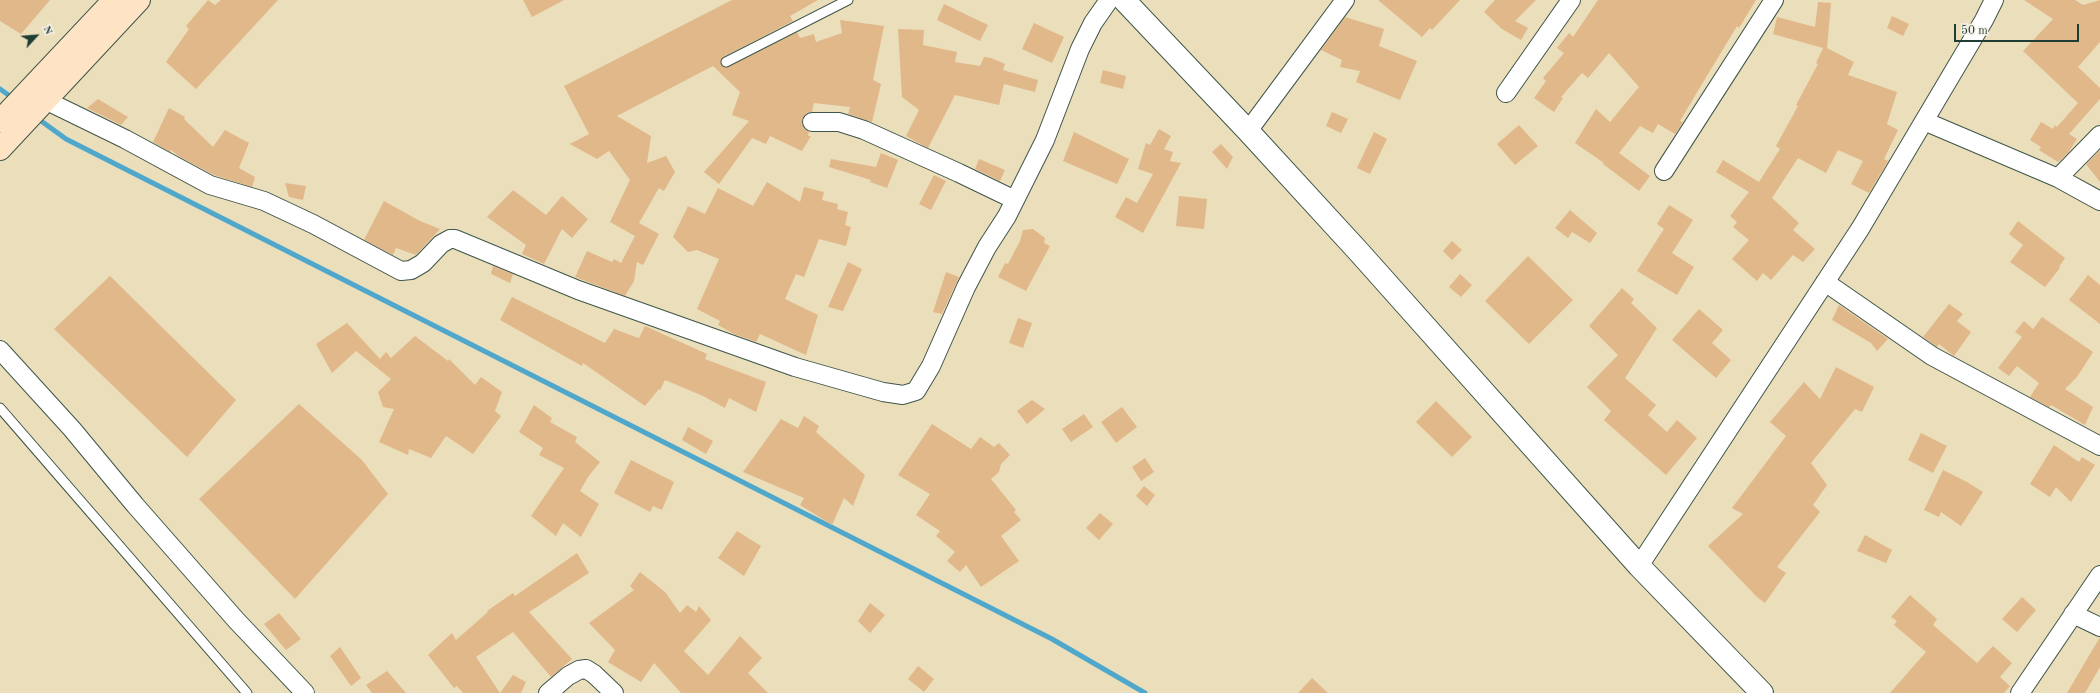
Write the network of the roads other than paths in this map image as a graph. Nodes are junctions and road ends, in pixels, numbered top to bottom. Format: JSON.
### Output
{"nodes":[{"id":1,"x":114,"y":0,"type":"edge"},
{"id":2,"x":140,"y":0,"type":"edge"},
{"id":3,"x":848,"y":0,"type":"edge"},
{"id":4,"x":1109,"y":0,"type":"edge"},
{"id":5,"x":1124,"y":0,"type":"edge"},
{"id":6,"x":1345,"y":0,"type":"edge"},
{"id":7,"x":1571,"y":0,"type":"edge"},
{"id":8,"x":1774,"y":0,"type":"edge"},
{"id":9,"x":1994,"y":0,"type":"edge"},
{"id":10,"x":726,"y":62,"type":"dead end"},
{"id":11,"x":1506,"y":93,"type":"dead end"},
{"id":12,"x":45,"y":100,"type":"junction"},
{"id":13,"x":0,"y":120,"type":"edge"},
{"id":14,"x":1924,"y":121,"type":"junction"},
{"id":15,"x":812,"y":122,"type":"dead end"},
{"id":16,"x":1248,"y":131,"type":"junction"},
{"id":17,"x":2100,"y":135,"type":"edge"},
{"id":18,"x":0,"y":149,"type":"edge"},
{"id":19,"x":1664,"y":171,"type":"dead end"},
{"id":20,"x":2058,"y":178,"type":"junction"},
{"id":21,"x":1015,"y":200,"type":"junction"},
{"id":22,"x":2100,"y":201,"type":"edge"},
{"id":23,"x":1825,"y":282,"type":"junction"},
{"id":24,"x":0,"y":350,"type":"edge"},
{"id":25,"x":0,"y":408,"type":"edge"},
{"id":26,"x":2100,"y":446,"type":"edge"},
{"id":27,"x":1639,"y":566,"type":"junction"},
{"id":28,"x":2100,"y":575,"type":"edge"},
{"id":29,"x":2073,"y":614,"type":"junction"},
{"id":30,"x":2100,"y":627,"type":"edge"},
{"id":31,"x":246,"y":693,"type":"edge"},
{"id":32,"x":305,"y":693,"type":"edge"},
{"id":33,"x":548,"y":693,"type":"edge"},
{"id":34,"x":614,"y":693,"type":"edge"},
{"id":35,"x":1762,"y":693,"type":"edge"},
{"id":36,"x":2020,"y":693,"type":"edge"}],
"edges":[{"from":1,"to":13,"type":"main road"},
{"from":2,"to":12,"type":"main road"},
{"from":3,"to":10,"type":"lane"},
{"from":4,"to":21,"type":"street"},
{"from":5,"to":16,"type":"street"},
{"from":6,"to":16,"type":"street"},
{"from":7,"to":11,"type":"street"},
{"from":8,"to":19,"type":"street"},
{"from":9,"to":14,"type":"street"},
{"from":12,"to":18,"type":"main road"},
{"from":12,"to":21,"type":"street"},
{"from":14,"to":20,"type":"street"},
{"from":14,"to":23,"type":"street"},
{"from":15,"to":21,"type":"street"},
{"from":16,"to":27,"type":"street"},
{"from":17,"to":20,"type":"street"},
{"from":20,"to":22,"type":"street"},
{"from":23,"to":26,"type":"street"},
{"from":23,"to":27,"type":"street"},
{"from":24,"to":32,"type":"street"},
{"from":25,"to":31,"type":"lane"},
{"from":27,"to":35,"type":"street"},
{"from":28,"to":29,"type":"street"},
{"from":29,"to":30,"type":"street"},
{"from":29,"to":36,"type":"street"},
{"from":33,"to":34,"type":"street"}]}
